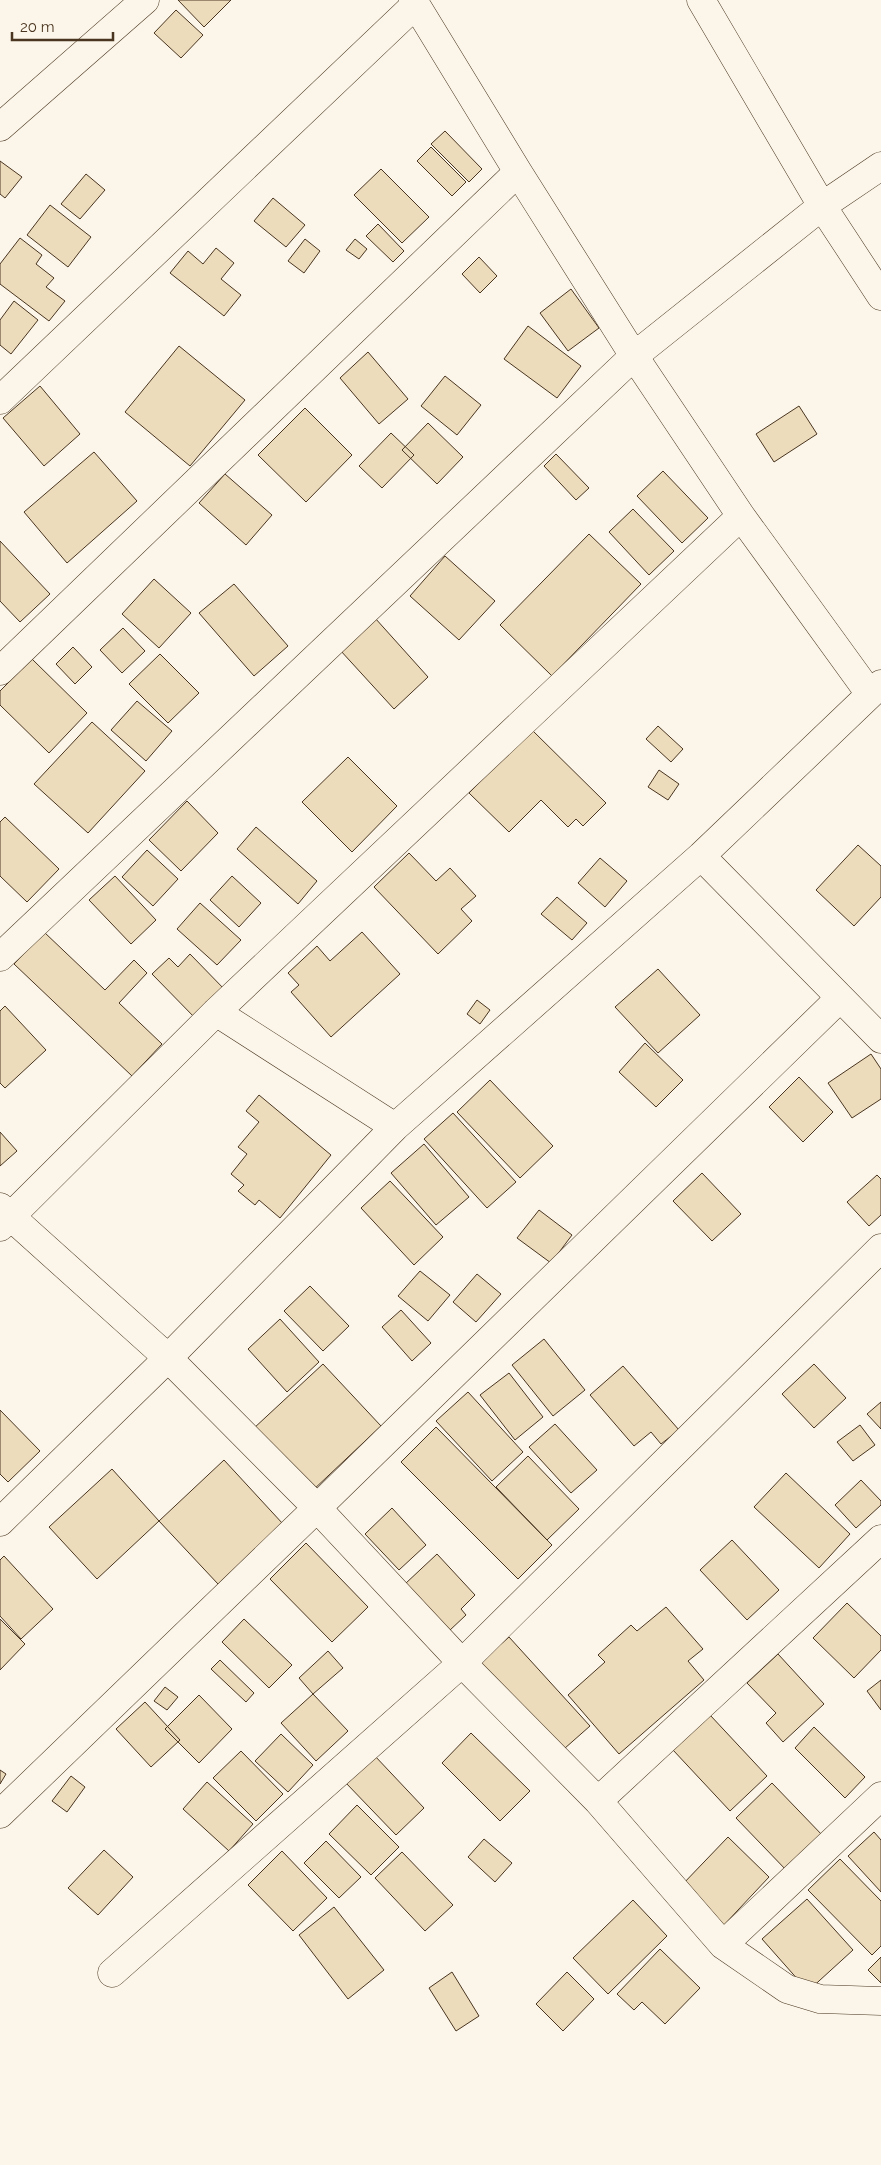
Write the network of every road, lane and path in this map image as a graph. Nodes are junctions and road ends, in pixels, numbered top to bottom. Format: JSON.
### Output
{"nodes":[{"id":1,"x":145,"y":0,"type":"edge"},
{"id":2,"x":701,"y":0,"type":"edge"},
{"id":3,"x":414,"y":3,"type":"edge"},
{"id":4,"x":0,"y":127,"type":"edge"},
{"id":5,"x":881,"y":166,"type":"edge"},
{"id":6,"x":518,"y":172,"type":"junction"},
{"id":7,"x":822,"y":206,"type":"junction"},
{"id":8,"x":881,"y":296,"type":"edge"},
{"id":9,"x":634,"y":356,"type":"junction"},
{"id":10,"x":0,"y":400,"type":"edge"},
{"id":11,"x":741,"y":516,"type":"junction"},
{"id":12,"x":0,"y":671,"type":"edge"},
{"id":13,"x":876,"y":689,"type":"edge"},
{"id":14,"x":702,"y":856,"type":"junction"},
{"id":15,"x":0,"y":957,"type":"edge"},
{"id":16,"x":839,"y":999,"type":"junction"},
{"id":17,"x":216,"y":1012,"type":"junction"},
{"id":18,"x":881,"y":1039,"type":"edge"},
{"id":19,"x":395,"y":1127,"type":"junction"},
{"id":20,"x":4,"y":1217,"type":"edge"},
{"id":21,"x":881,"y":1248,"type":"edge"},
{"id":22,"x":168,"y":1358,"type":"junction"},
{"id":23,"x":317,"y":1508,"type":"junction"},
{"id":24,"x":0,"y":1522,"type":"edge"},
{"id":25,"x":881,"y":1539,"type":"edge"},
{"id":26,"x":462,"y":1663,"type":"junction"},
{"id":27,"x":881,"y":1796,"type":"edge"},
{"id":28,"x":598,"y":1801,"type":"junction"},
{"id":29,"x":0,"y":1814,"type":"edge"},
{"id":30,"x":723,"y":1945,"type":"junction"},
{"id":31,"x":112,"y":1973,"type":"dead end"},
{"id":32,"x":881,"y":2001,"type":"edge"}],
"edges":[{"from":1,"to":4,"type":"street"},
{"from":2,"to":7,"type":"street"},
{"from":3,"to":6,"type":"street"},
{"from":3,"to":10,"type":"street"},
{"from":5,"to":7,"type":"street"},
{"from":6,"to":9,"type":"street"},
{"from":6,"to":12,"type":"street"},
{"from":7,"to":8,"type":"street"},
{"from":7,"to":9,"type":"street"},
{"from":9,"to":11,"type":"street"},
{"from":9,"to":15,"type":"street"},
{"from":11,"to":13,"type":"street"},
{"from":11,"to":17,"type":"street"},
{"from":13,"to":14,"type":"street"},
{"from":14,"to":16,"type":"street"},
{"from":14,"to":19,"type":"street"},
{"from":16,"to":18,"type":"street"},
{"from":16,"to":23,"type":"street"},
{"from":17,"to":19,"type":"street"},
{"from":17,"to":20,"type":"street"},
{"from":19,"to":22,"type":"street"},
{"from":20,"to":22,"type":"street"},
{"from":21,"to":26,"type":"street"},
{"from":22,"to":23,"type":"street"},
{"from":22,"to":24,"type":"street"},
{"from":23,"to":26,"type":"street"},
{"from":23,"to":29,"type":"street"},
{"from":25,"to":28,"type":"street"},
{"from":26,"to":28,"type":"street"},
{"from":26,"to":31,"type":"street"},
{"from":27,"to":30,"type":"street"},
{"from":28,"to":30,"type":"street"},
{"from":30,"to":32,"type":"street"}]}
